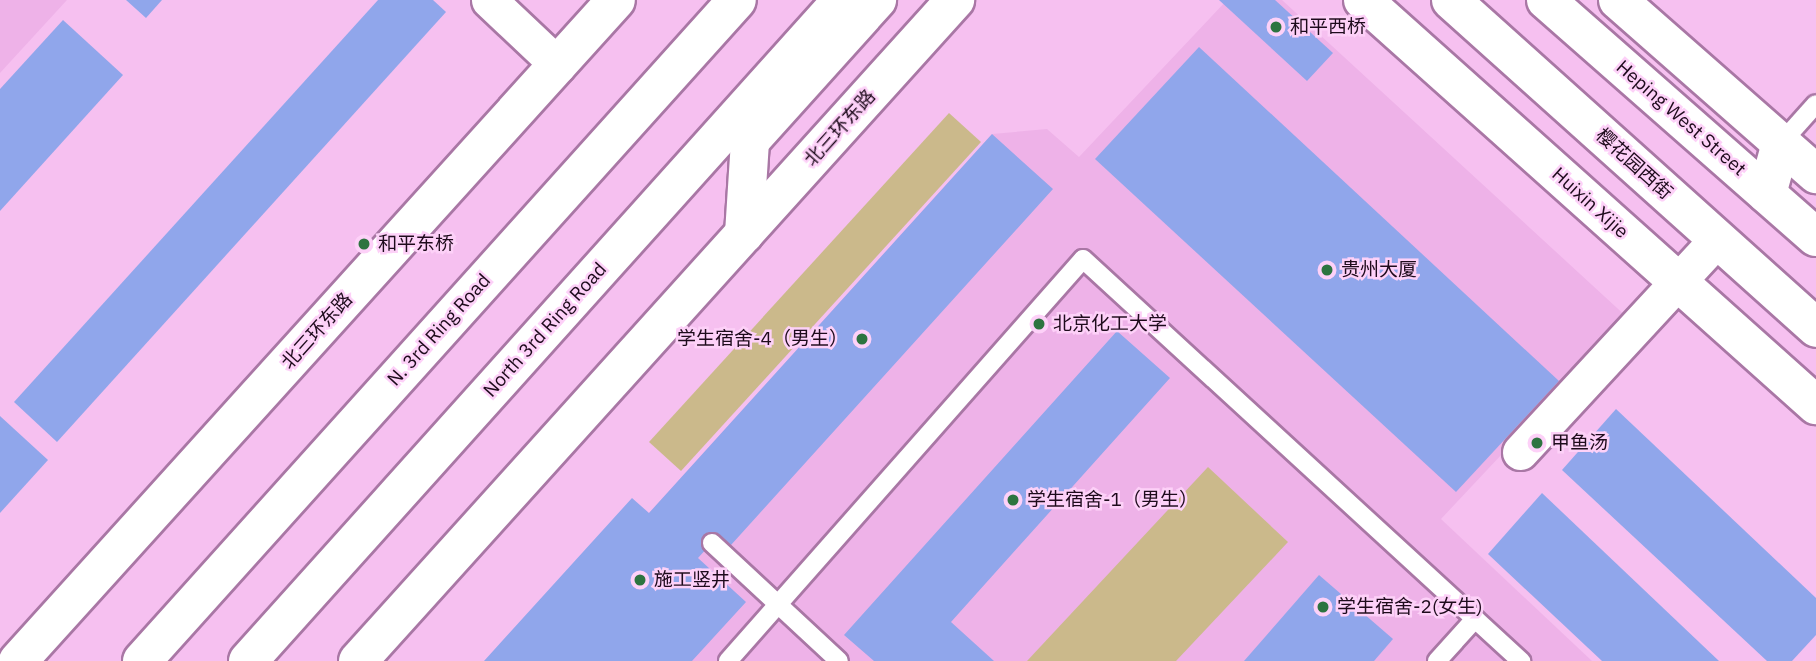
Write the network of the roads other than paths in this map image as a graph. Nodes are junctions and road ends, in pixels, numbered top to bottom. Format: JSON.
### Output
{"nodes":[{"id":1,"x":489,"y":0,"type":"edge"},
{"id":2,"x":616,"y":0,"type":"edge"},
{"id":3,"x":737,"y":0,"type":"edge"},
{"id":4,"x":842,"y":0,"type":"edge"},
{"id":5,"x":877,"y":0,"type":"edge"},
{"id":6,"x":955,"y":0,"type":"edge"},
{"id":7,"x":1363,"y":0,"type":"edge"},
{"id":8,"x":1451,"y":0,"type":"edge"},
{"id":9,"x":1546,"y":0,"type":"edge"},
{"id":10,"x":1618,"y":0,"type":"edge"},
{"id":11,"x":558,"y":65,"type":"junction"},
{"id":12,"x":1816,"y":104,"type":"edge"},
{"id":13,"x":1781,"y":143,"type":"junction"},
{"id":14,"x":1816,"y":174,"type":"edge"},
{"id":15,"x":1768,"y":194,"type":"junction"},
{"id":16,"x":744,"y":234,"type":"junction"},
{"id":17,"x":1816,"y":237,"type":"edge"},
{"id":18,"x":1717,"y":239,"type":"junction"},
{"id":19,"x":1679,"y":283,"type":"junction"},
{"id":20,"x":1816,"y":328,"type":"edge"},
{"id":21,"x":1816,"y":405,"type":"edge"},
{"id":22,"x":1520,"y":452,"type":"dead end"},
{"id":23,"x":712,"y":543,"type":"dead end"},
{"id":24,"x":778,"y":603,"type":"junction"},
{"id":25,"x":1475,"y":619,"type":"junction"},
{"id":26,"x":18,"y":661,"type":"edge"},
{"id":27,"x":142,"y":661,"type":"edge"},
{"id":28,"x":248,"y":661,"type":"edge"},
{"id":29,"x":358,"y":661,"type":"edge"},
{"id":30,"x":728,"y":661,"type":"edge"},
{"id":31,"x":839,"y":661,"type":"edge"},
{"id":32,"x":1437,"y":661,"type":"edge"},
{"id":33,"x":1521,"y":661,"type":"edge"}],
"edges":[{"from":1,"to":11,"type":"street"},
{"from":2,"to":11,"type":"main road","name":"北三环东路"},
{"from":3,"to":27,"type":"main road","name":"N. 3rd Ring Road"},
{"from":4,"to":28,"type":"main road","name":"North 3rd Ring Road"},
{"from":5,"to":16,"type":"main road"},
{"from":6,"to":16,"type":"main road","name":"北三环东路"},
{"from":7,"to":19,"type":"main road","name":"Huixin Xijie"},
{"from":8,"to":18,"type":"main road","name":"樱花园西街"},
{"from":9,"to":15,"type":"main road","name":"Heping West Street"},
{"from":10,"to":13,"type":"main road"},
{"from":11,"to":26,"type":"main road","name":"北三环东路"},
{"from":12,"to":13,"type":"lane"},
{"from":13,"to":14,"type":"main road"},
{"from":13,"to":15,"type":"main road"},
{"from":15,"to":17,"type":"main road","name":"Heping West Street"},
{"from":16,"to":29,"type":"main road","name":"北三环东路"},
{"from":18,"to":19,"type":"street"},
{"from":18,"to":20,"type":"main road","name":"樱花园西街"},
{"from":19,"to":21,"type":"main road","name":"Huixin Xijie"},
{"from":19,"to":22,"type":"street"},
{"from":23,"to":24,"type":"lane"},
{"from":24,"to":25,"type":"lane"},
{"from":24,"to":30,"type":"lane"},
{"from":24,"to":31,"type":"lane"},
{"from":25,"to":32,"type":"lane"},
{"from":25,"to":33,"type":"lane"}]}
